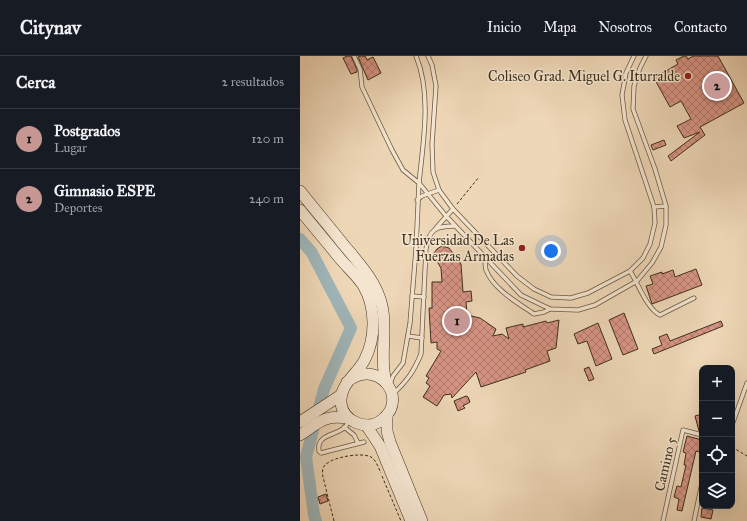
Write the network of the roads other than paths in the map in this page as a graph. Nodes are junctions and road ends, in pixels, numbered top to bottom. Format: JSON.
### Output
{"nodes":[{"id":1,"x":354,"y":56,"type":"edge"},
{"id":2,"x":416,"y":56,"type":"edge"},
{"id":3,"x":428,"y":56,"type":"edge"},
{"id":4,"x":634,"y":56,"type":"edge"},
{"id":5,"x":646,"y":56,"type":"edge"},
{"id":6,"x":419,"y":183,"type":"junction"},
{"id":7,"x":438,"y":190,"type":"junction"},
{"id":8,"x":300,"y":191,"type":"edge"},
{"id":9,"x":427,"y":194,"type":"junction"},
{"id":10,"x":417,"y":200,"type":"junction"},
{"id":11,"x":666,"y":206,"type":"junction"},
{"id":12,"x":654,"y":207,"type":"junction"},
{"id":13,"x":300,"y":210,"type":"edge"},
{"id":14,"x":453,"y":210,"type":"junction"},
{"id":15,"x":446,"y":216,"type":"junction"},
{"id":16,"x":456,"y":226,"type":"junction"},
{"id":17,"x":432,"y":233,"type":"junction"},
{"id":18,"x":485,"y":257,"type":"junction"},
{"id":19,"x":630,"y":271,"type":"junction"},
{"id":20,"x":637,"y":281,"type":"junction"},
{"id":21,"x":412,"y":296,"type":"junction"},
{"id":22,"x":424,"y":297,"type":"junction"},
{"id":23,"x":694,"y":298,"type":"dead end"},
{"id":24,"x":550,"y":309,"type":"junction"},
{"id":25,"x":408,"y":336,"type":"junction"},
{"id":26,"x":422,"y":338,"type":"junction"},
{"id":27,"x":347,"y":382,"type":"junction"},
{"id":28,"x":747,"y":383,"type":"edge"},
{"id":29,"x":389,"y":388,"type":"junction"},
{"id":30,"x":341,"y":395,"type":"junction"},
{"id":31,"x":387,"y":415,"type":"junction"},
{"id":32,"x":735,"y":417,"type":"edge"},
{"id":33,"x":302,"y":420,"type":"edge"},
{"id":34,"x":347,"y":421,"type":"junction"},
{"id":35,"x":366,"y":425,"type":"junction"},
{"id":36,"x":699,"y":434,"type":"edge"},
{"id":37,"x":300,"y":435,"type":"edge"},
{"id":38,"x":364,"y":442,"type":"dead end"},
{"id":39,"x":358,"y":443,"type":"junction"},
{"id":40,"x":699,"y":497,"type":"edge"},
{"id":41,"x":411,"y":521,"type":"edge"},
{"id":42,"x":422,"y":521,"type":"edge"},
{"id":43,"x":663,"y":521,"type":"edge"},
{"id":44,"x":694,"y":521,"type":"edge"}],
"edges":[{"from":1,"to":6,"type":"lane"},
{"from":2,"to":6,"type":"lane"},
{"from":3,"to":7,"type":"lane"},
{"from":4,"to":12,"type":"lane"},
{"from":5,"to":11,"type":"lane"},
{"from":6,"to":9,"type":"lane"},
{"from":6,"to":10,"type":"lane"},
{"from":7,"to":9,"type":"lane"},
{"from":7,"to":14,"type":"lane"},
{"from":8,"to":29,"type":"street"},
{"from":9,"to":10,"type":"lane"},
{"from":9,"to":15,"type":"lane"},
{"from":10,"to":21,"type":"lane"},
{"from":11,"to":12,"type":"lane"},
{"from":11,"to":20,"type":"lane"},
{"from":12,"to":19,"type":"lane"},
{"from":13,"to":27,"type":"street"},
{"from":14,"to":15,"type":"lane"},
{"from":14,"to":19,"type":"lane"},
{"from":15,"to":16,"type":"lane"},
{"from":15,"to":17,"type":"lane"},
{"from":16,"to":17,"type":"lane"},
{"from":16,"to":18,"type":"lane"},
{"from":17,"to":22,"type":"lane"},
{"from":18,"to":24,"type":"lane"},
{"from":18,"to":24,"type":"lane"},
{"from":19,"to":20,"type":"lane"},
{"from":20,"to":23,"type":"lane"},
{"from":20,"to":24,"type":"lane"},
{"from":21,"to":22,"type":"lane"},
{"from":21,"to":25,"type":"lane"},
{"from":22,"to":26,"type":"lane"},
{"from":25,"to":26,"type":"lane"},
{"from":25,"to":29,"type":"lane"},
{"from":26,"to":29,"type":"lane"},
{"from":27,"to":29,"type":"street"},
{"from":27,"to":30,"type":"street"},
{"from":28,"to":32,"type":"lane"},
{"from":29,"to":31,"type":"street"},
{"from":30,"to":33,"type":"street"},
{"from":30,"to":34,"type":"street"},
{"from":31,"to":35,"type":"street"},
{"from":31,"to":42,"type":"street"},
{"from":34,"to":35,"type":"street"},
{"from":34,"to":37,"type":"street"},
{"from":34,"to":39,"type":"lane"},
{"from":34,"to":39,"type":"lane"},
{"from":35,"to":41,"type":"street"},
{"from":36,"to":43,"type":"lane","name":"Camino 5"},
{"from":38,"to":39,"type":"lane"},
{"from":40,"to":44,"type":"lane"}]}
